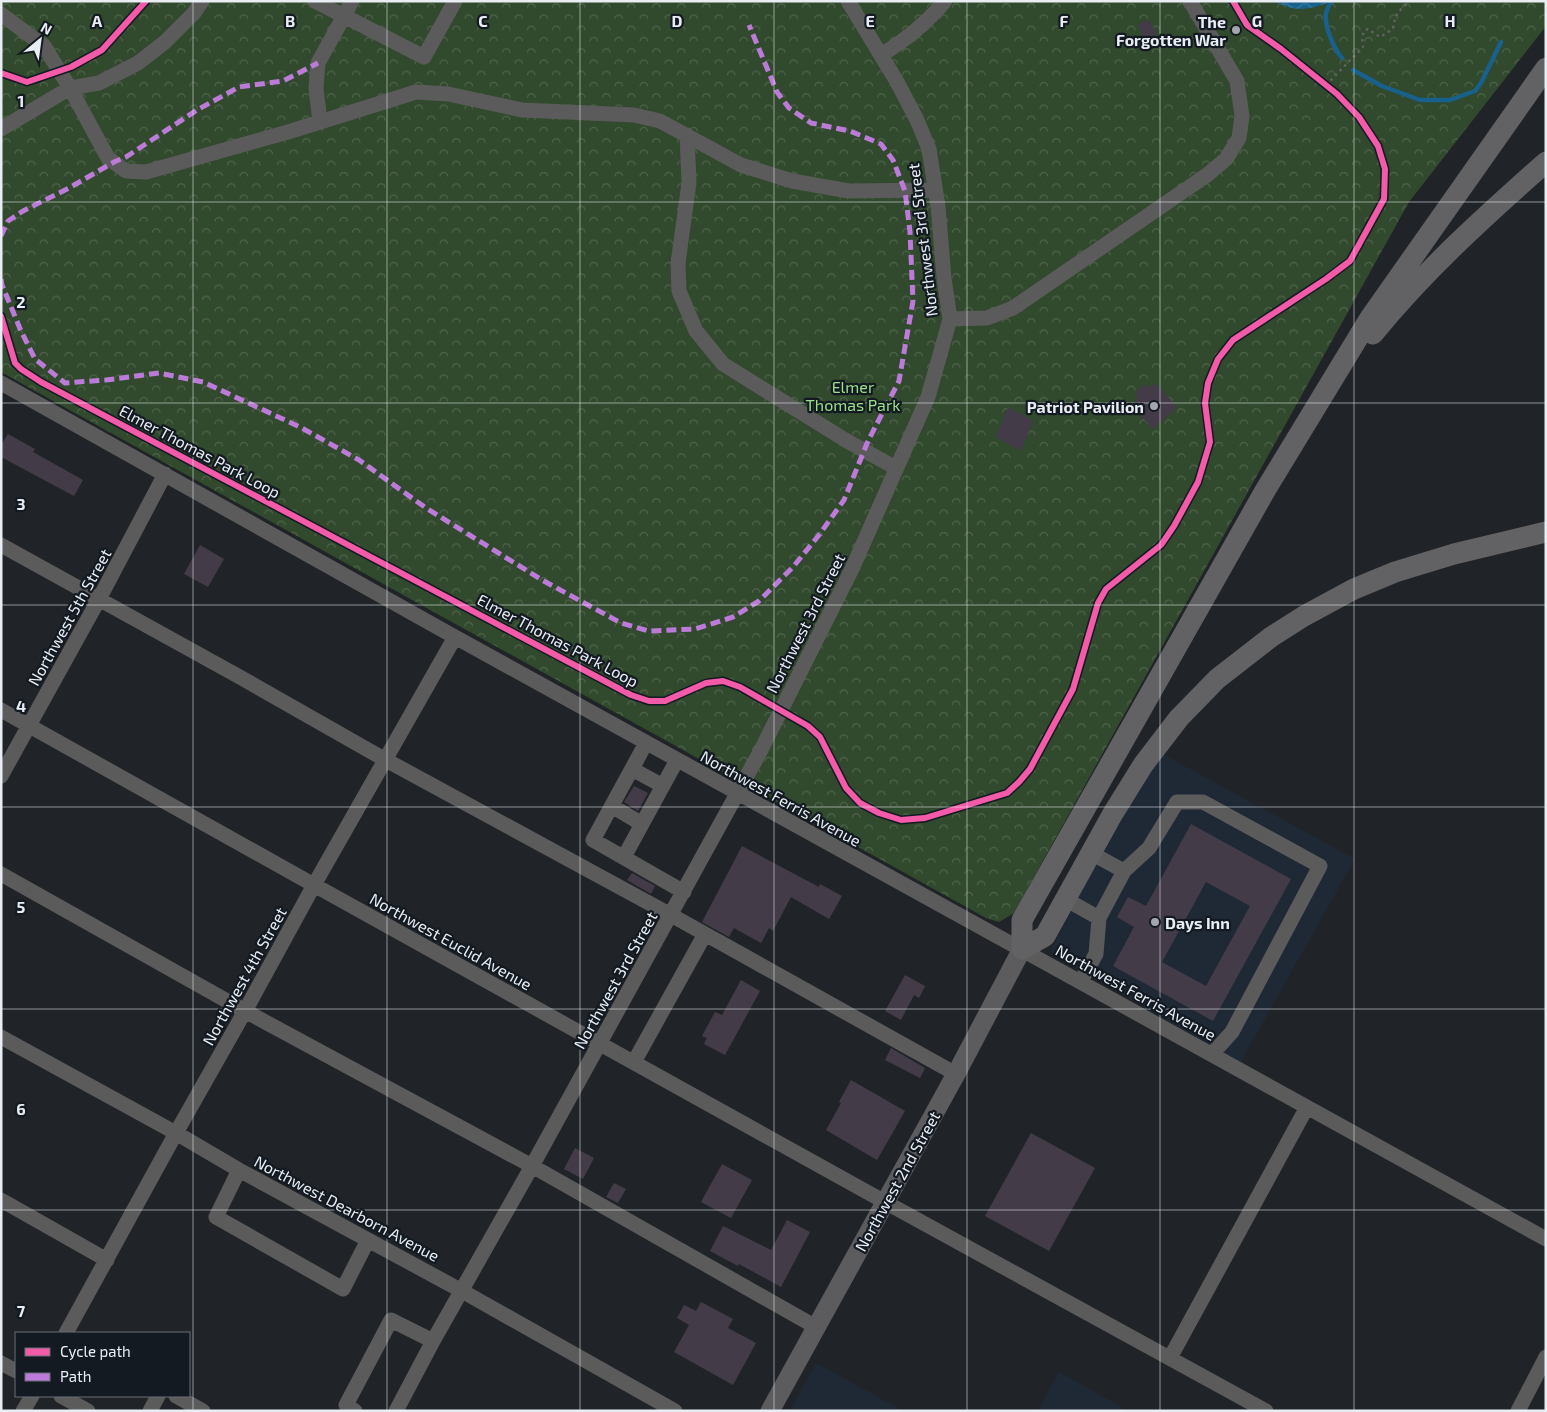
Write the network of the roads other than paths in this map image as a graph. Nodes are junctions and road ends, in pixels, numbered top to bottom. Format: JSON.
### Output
{"nodes":[{"id":1,"x":202,"y":1,"type":"edge"},
{"id":2,"x":315,"y":1,"type":"edge"},
{"id":3,"x":352,"y":1,"type":"edge"},
{"id":4,"x":455,"y":1,"type":"edge"},
{"id":5,"x":848,"y":1,"type":"edge"},
{"id":6,"x":945,"y":1,"type":"edge"},
{"id":7,"x":1190,"y":1,"type":"edge"},
{"id":8,"x":1,"y":14,"type":"edge"},
{"id":9,"x":344,"y":16,"type":"junction"},
{"id":10,"x":881,"y":56,"type":"junction"},
{"id":11,"x":1546,"y":68,"type":"edge"},
{"id":12,"x":70,"y":88,"type":"junction"},
{"id":13,"x":320,"y":122,"type":"junction"},
{"id":14,"x":1,"y":129,"type":"edge"},
{"id":15,"x":687,"y":136,"type":"junction"},
{"id":16,"x":1546,"y":162,"type":"edge"},
{"id":17,"x":935,"y":190,"type":"junction"},
{"id":18,"x":950,"y":319,"type":"junction"},
{"id":19,"x":1,"y":383,"type":"edge"},
{"id":20,"x":1324,"y":395,"type":"junction"},
{"id":21,"x":896,"y":468,"type":"junction"},
{"id":22,"x":165,"y":474,"type":"junction"},
{"id":23,"x":1546,"y":532,"type":"edge"},
{"id":24,"x":1,"y":545,"type":"edge"},
{"id":25,"x":100,"y":600,"type":"junction"},
{"id":26,"x":454,"y":637,"type":"junction"},
{"id":27,"x":1,"y":710,"type":"edge"},
{"id":28,"x":30,"y":725,"type":"junction"},
{"id":29,"x":646,"y":743,"type":"junction"},
{"id":30,"x":384,"y":759,"type":"junction"},
{"id":31,"x":677,"y":760,"type":"junction"},
{"id":32,"x":632,"y":769,"type":"junction"},
{"id":33,"x":1,"y":776,"type":"edge"},
{"id":34,"x":662,"y":786,"type":"junction"},
{"id":35,"x":737,"y":794,"type":"junction"},
{"id":36,"x":612,"y":806,"type":"junction"},
{"id":37,"x":642,"y":824,"type":"junction"},
{"id":38,"x":1091,"y":853,"type":"junction"},
{"id":39,"x":624,"y":857,"type":"junction"},
{"id":40,"x":1124,"y":871,"type":"junction"},
{"id":41,"x":1,"y":874,"type":"edge"},
{"id":42,"x":314,"y":885,"type":"junction"},
{"id":43,"x":684,"y":892,"type":"junction"},
{"id":44,"x":1066,"y":899,"type":"junction"},
{"id":45,"x":671,"y":915,"type":"junction"},
{"id":46,"x":1099,"y":918,"type":"junction"},
{"id":47,"x":705,"y":934,"type":"junction"},
{"id":48,"x":1022,"y":949,"type":"junction"},
{"id":49,"x":1081,"y":982,"type":"junction"},
{"id":50,"x":245,"y":1011,"type":"junction"},
{"id":51,"x":1,"y":1037,"type":"edge"},
{"id":52,"x":599,"y":1043,"type":"junction"},
{"id":53,"x":1212,"y":1054,"type":"junction"},
{"id":54,"x":634,"y":1062,"type":"junction"},
{"id":55,"x":956,"y":1074,"type":"junction"},
{"id":56,"x":1307,"y":1107,"type":"junction"},
{"id":57,"x":176,"y":1133,"type":"junction"},
{"id":58,"x":532,"y":1166,"type":"junction"},
{"id":59,"x":240,"y":1170,"type":"junction"},
{"id":60,"x":1,"y":1200,"type":"edge"},
{"id":61,"x":885,"y":1202,"type":"junction"},
{"id":62,"x":1546,"y":1239,"type":"edge"},
{"id":63,"x":368,"y":1240,"type":"junction"},
{"id":64,"x":107,"y":1260,"type":"junction"},
{"id":65,"x":462,"y":1291,"type":"junction"},
{"id":66,"x":816,"y":1327,"type":"junction"},
{"id":67,"x":67,"y":1332,"type":"edge"},
{"id":68,"x":433,"y":1342,"type":"junction"},
{"id":69,"x":1546,"y":1357,"type":"edge"},
{"id":70,"x":1170,"y":1358,"type":"junction"},
{"id":71,"x":1,"y":1362,"type":"edge"},
{"id":72,"x":15,"y":1370,"type":"edge"},
{"id":73,"x":31,"y":1397,"type":"edge"},
{"id":74,"x":63,"y":1397,"type":"edge"},
{"id":75,"x":157,"y":1397,"type":"edge"},
{"id":76,"x":178,"y":1397,"type":"edge"},
{"id":77,"x":23,"y":1411,"type":"edge"},
{"id":78,"x":88,"y":1411,"type":"edge"},
{"id":79,"x":150,"y":1411,"type":"edge"},
{"id":80,"x":203,"y":1411,"type":"edge"},
{"id":81,"x":355,"y":1411,"type":"edge"},
{"id":82,"x":396,"y":1411,"type":"edge"},
{"id":83,"x":675,"y":1411,"type":"edge"},
{"id":84,"x":770,"y":1411,"type":"edge"},
{"id":85,"x":1266,"y":1411,"type":"edge"},
{"id":86,"x":1518,"y":1411,"type":"edge"}],
"edges":[{"from":1,"to":12,"type":"street"},
{"from":2,"to":9,"type":"street"},
{"from":3,"to":9,"type":"street"},
{"from":4,"to":9,"type":"street"},
{"from":5,"to":10,"type":"street","name":"Northwest 3rd Street"},
{"from":6,"to":10,"type":"street"},
{"from":7,"to":18,"type":"street"},
{"from":8,"to":12,"type":"street"},
{"from":9,"to":13,"type":"street"},
{"from":10,"to":17,"type":"street","name":"Northwest 3rd Street"},
{"from":11,"to":20,"type":"highway"},
{"from":12,"to":13,"type":"street"},
{"from":12,"to":14,"type":"street"},
{"from":13,"to":15,"type":"street"},
{"from":15,"to":17,"type":"street"},
{"from":15,"to":21,"type":"street"},
{"from":16,"to":20,"type":"highway"},
{"from":17,"to":18,"type":"street","name":"Northwest 3rd Street"},
{"from":18,"to":21,"type":"street","name":"Northwest 3rd Street"},
{"from":19,"to":22,"type":"street","name":"Northwest Ferris Avenue"},
{"from":20,"to":48,"type":"highway"},
{"from":21,"to":35,"type":"street","name":"Northwest 3rd Street"},
{"from":22,"to":25,"type":"street","name":"Northwest 5th Street"},
{"from":22,"to":26,"type":"street","name":"Northwest Ferris Avenue"},
{"from":23,"to":38,"type":"highway"},
{"from":24,"to":25,"type":"street"},
{"from":25,"to":28,"type":"street","name":"Northwest 5th Street"},
{"from":25,"to":30,"type":"street"},
{"from":26,"to":29,"type":"street","name":"Northwest Ferris Avenue"},
{"from":26,"to":30,"type":"street","name":"Northwest 4th Street"},
{"from":27,"to":28,"type":"street","name":"Northwest Euclid Avenue"},
{"from":28,"to":33,"type":"street","name":"Northwest 5th Street"},
{"from":28,"to":42,"type":"street","name":"Northwest Euclid Avenue"},
{"from":29,"to":31,"type":"street","name":"Northwest Ferris Avenue"},
{"from":29,"to":32,"type":"street"},
{"from":30,"to":42,"type":"street","name":"Northwest 4th Street"},
{"from":30,"to":45,"type":"street"},
{"from":31,"to":34,"type":"street"},
{"from":31,"to":35,"type":"street","name":"Northwest Ferris Avenue"},
{"from":32,"to":34,"type":"street"},
{"from":32,"to":36,"type":"street"},
{"from":34,"to":37,"type":"street"},
{"from":35,"to":43,"type":"street","name":"Northwest 3rd Street"},
{"from":35,"to":48,"type":"street","name":"Northwest Ferris Avenue"},
{"from":36,"to":37,"type":"street"},
{"from":36,"to":39,"type":"street"},
{"from":37,"to":39,"type":"street"},
{"from":38,"to":40,"type":"street"},
{"from":38,"to":44,"type":"highway"},
{"from":39,"to":43,"type":"street"},
{"from":40,"to":46,"type":"street"},
{"from":40,"to":53,"type":"street"},
{"from":41,"to":50,"type":"street"},
{"from":42,"to":50,"type":"street","name":"Northwest 4th Street"},
{"from":42,"to":52,"type":"street","name":"Northwest Euclid Avenue"},
{"from":43,"to":45,"type":"street","name":"Northwest 3rd Street"},
{"from":44,"to":46,"type":"street"},
{"from":44,"to":48,"type":"highway"},
{"from":45,"to":47,"type":"street"},
{"from":45,"to":52,"type":"street","name":"Northwest 3rd Street"},
{"from":46,"to":49,"type":"street"},
{"from":47,"to":54,"type":"street"},
{"from":47,"to":55,"type":"street"},
{"from":48,"to":49,"type":"street","name":"Northwest Ferris Avenue"},
{"from":48,"to":55,"type":"main road","name":"Northwest 2nd Street"},
{"from":49,"to":53,"type":"street","name":"Northwest Ferris Avenue"},
{"from":50,"to":57,"type":"street","name":"Northwest 4th Street"},
{"from":50,"to":58,"type":"street"},
{"from":51,"to":57,"type":"street","name":"Northwest Dearborn Avenue"},
{"from":52,"to":54,"type":"street","name":"Northwest Euclid Avenue"},
{"from":52,"to":58,"type":"street","name":"Northwest 3rd Street"},
{"from":53,"to":56,"type":"street","name":"Northwest Ferris Avenue"},
{"from":54,"to":61,"type":"street","name":"Northwest Euclid Avenue"},
{"from":55,"to":61,"type":"main road","name":"Northwest 2nd Street"},
{"from":56,"to":62,"type":"street","name":"Northwest Ferris Avenue"},
{"from":56,"to":70,"type":"street"},
{"from":57,"to":59,"type":"street","name":"Northwest Dearborn Avenue"},
{"from":57,"to":64,"type":"street","name":"Northwest 4th Street"},
{"from":58,"to":65,"type":"street","name":"Northwest 3rd Street"},
{"from":58,"to":66,"type":"street"},
{"from":59,"to":63,"type":"street","name":"Northwest Dearborn Avenue"},
{"from":59,"to":63,"type":"street"},
{"from":60,"to":64,"type":"street"},
{"from":61,"to":66,"type":"main road","name":"Northwest 2nd Street"},
{"from":61,"to":70,"type":"street","name":"Northwest Euclid Avenue"},
{"from":63,"to":65,"type":"street","name":"Northwest Dearborn Avenue"},
{"from":64,"to":67,"type":"street","name":"Northwest 4th Street"},
{"from":65,"to":68,"type":"street","name":"Northwest 3rd Street"},
{"from":65,"to":83,"type":"street","name":"Northwest Dearborn Avenue"},
{"from":66,"to":84,"type":"main road","name":"Northwest 2nd Street"},
{"from":68,"to":81,"type":"street"},
{"from":68,"to":82,"type":"street","name":"Northwest 3rd Street"},
{"from":69,"to":86,"type":"street"},
{"from":70,"to":85,"type":"street","name":"Northwest Euclid Avenue"},
{"from":71,"to":72,"type":"street"},
{"from":73,"to":77,"type":"street"},
{"from":74,"to":78,"type":"street"},
{"from":75,"to":79,"type":"street"},
{"from":76,"to":80,"type":"street"}]}
